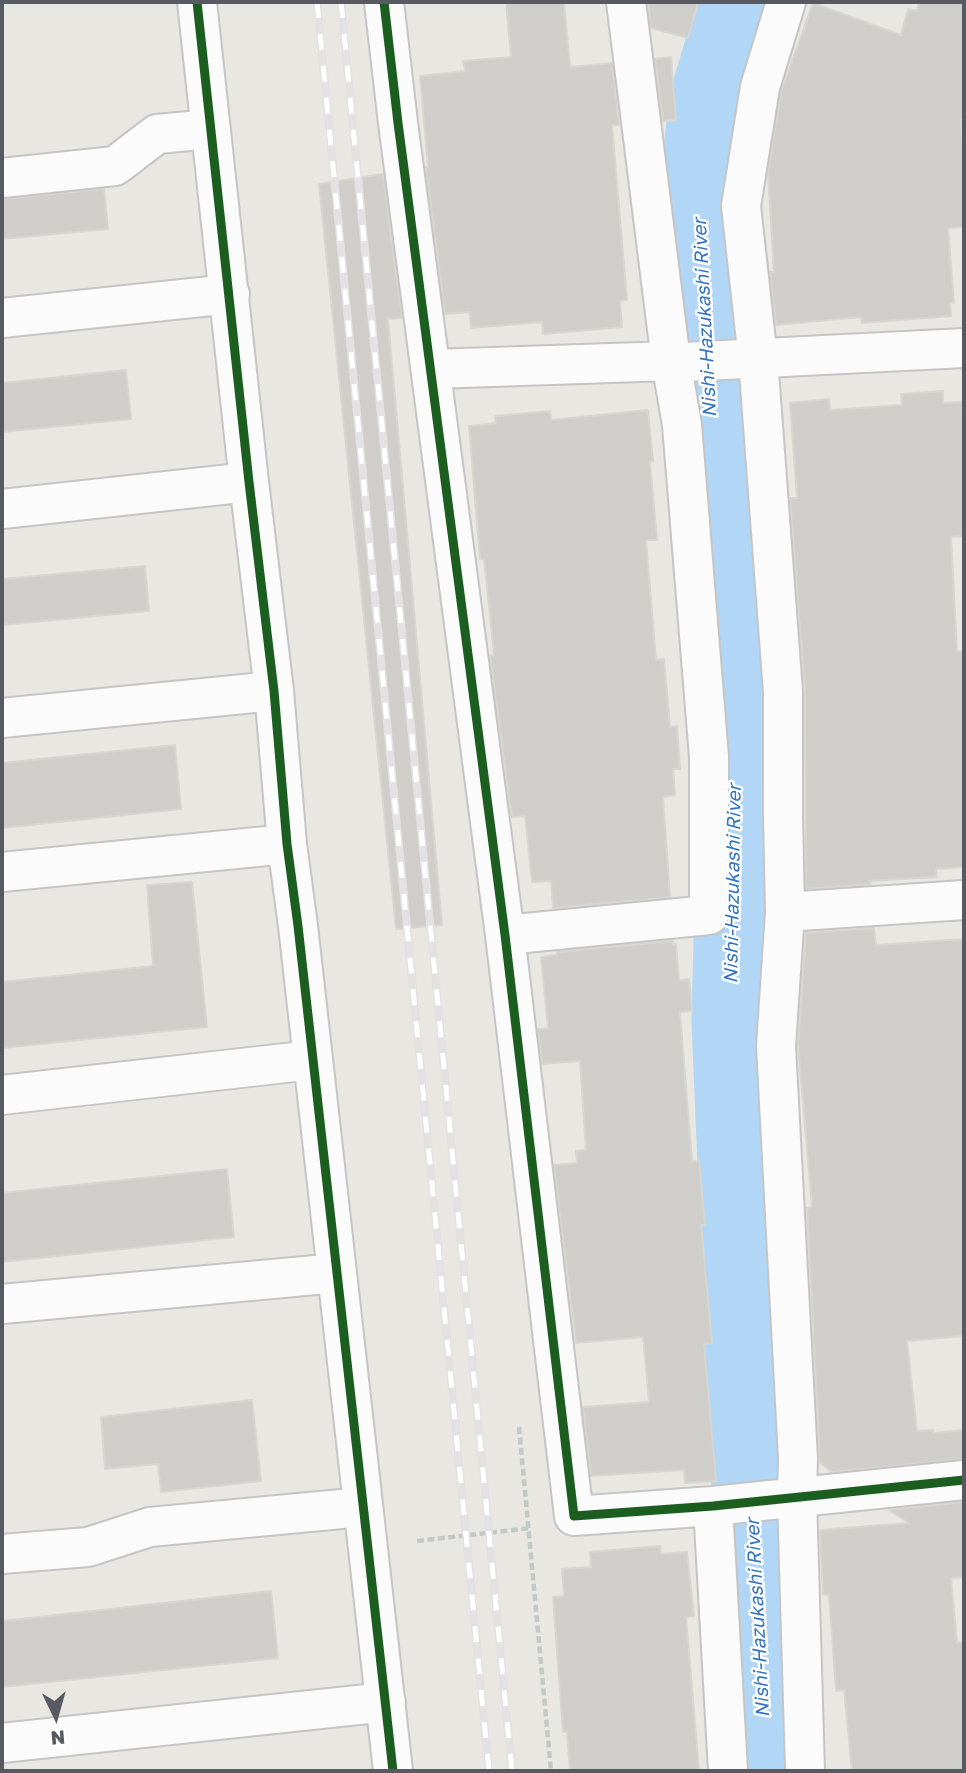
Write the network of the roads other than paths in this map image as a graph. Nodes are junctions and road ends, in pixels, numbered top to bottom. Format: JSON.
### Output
{"nodes":[{"id":1,"x":197,"y":2,"type":"edge"},
{"id":2,"x":384,"y":2,"type":"edge"},
{"id":3,"x":626,"y":2,"type":"edge"},
{"id":4,"x":786,"y":2,"type":"edge"},
{"id":5,"x":211,"y":129,"type":"junction"},
{"id":6,"x":2,"y":178,"type":"edge"},
{"id":7,"x":230,"y":294,"type":"junction"},
{"id":8,"x":2,"y":318,"type":"edge"},
{"id":9,"x":964,"y":348,"type":"edge"},
{"id":10,"x":749,"y":359,"type":"junction"},
{"id":11,"x":678,"y":361,"type":"junction"},
{"id":12,"x":432,"y":369,"type":"junction"},
{"id":13,"x":249,"y":482,"type":"junction"},
{"id":14,"x":2,"y":509,"type":"edge"},
{"id":15,"x":274,"y":691,"type":"junction"},
{"id":16,"x":2,"y":718,"type":"edge"},
{"id":17,"x":287,"y":844,"type":"junction"},
{"id":18,"x":2,"y":872,"type":"edge"},
{"id":19,"x":964,"y":900,"type":"edge"},
{"id":20,"x":785,"y":912,"type":"junction"},
{"id":21,"x":505,"y":935,"type":"junction"},
{"id":22,"x":312,"y":1060,"type":"junction"},
{"id":23,"x":2,"y":1095,"type":"edge"},
{"id":24,"x":337,"y":1273,"type":"junction"},
{"id":25,"x":2,"y":1304,"type":"edge"},
{"id":26,"x":964,"y":1480,"type":"edge"},
{"id":27,"x":797,"y":1497,"type":"junction"},
{"id":28,"x":713,"y":1506,"type":"junction"},
{"id":29,"x":363,"y":1507,"type":"junction"},
{"id":30,"x":2,"y":1554,"type":"edge"},
{"id":31,"x":386,"y":1702,"type":"junction"},
{"id":32,"x":2,"y":1742,"type":"edge"},
{"id":33,"x":393,"y":1771,"type":"edge"},
{"id":34,"x":727,"y":1771,"type":"edge"},
{"id":35,"x":805,"y":1771,"type":"edge"}],
"edges":[{"from":1,"to":5,"type":"street"},
{"from":2,"to":12,"type":"street"},
{"from":3,"to":11,"type":"street"},
{"from":4,"to":10,"type":"street"},
{"from":5,"to":6,"type":"street"},
{"from":5,"to":7,"type":"street"},
{"from":7,"to":8,"type":"street"},
{"from":7,"to":13,"type":"street"},
{"from":9,"to":10,"type":"street"},
{"from":10,"to":11,"type":"street"},
{"from":10,"to":20,"type":"street"},
{"from":11,"to":12,"type":"street"},
{"from":11,"to":21,"type":"street"},
{"from":12,"to":21,"type":"street"},
{"from":13,"to":14,"type":"street"},
{"from":13,"to":15,"type":"street"},
{"from":15,"to":16,"type":"street"},
{"from":15,"to":17,"type":"street"},
{"from":17,"to":18,"type":"street"},
{"from":17,"to":22,"type":"street"},
{"from":19,"to":20,"type":"street"},
{"from":20,"to":27,"type":"street"},
{"from":21,"to":28,"type":"street"},
{"from":22,"to":23,"type":"street"},
{"from":22,"to":24,"type":"street"},
{"from":24,"to":25,"type":"street"},
{"from":24,"to":29,"type":"street"},
{"from":26,"to":27,"type":"street"},
{"from":27,"to":28,"type":"street"},
{"from":27,"to":35,"type":"street"},
{"from":28,"to":34,"type":"street"},
{"from":29,"to":30,"type":"street"},
{"from":29,"to":31,"type":"street"},
{"from":31,"to":32,"type":"street"},
{"from":31,"to":33,"type":"street"}]}
